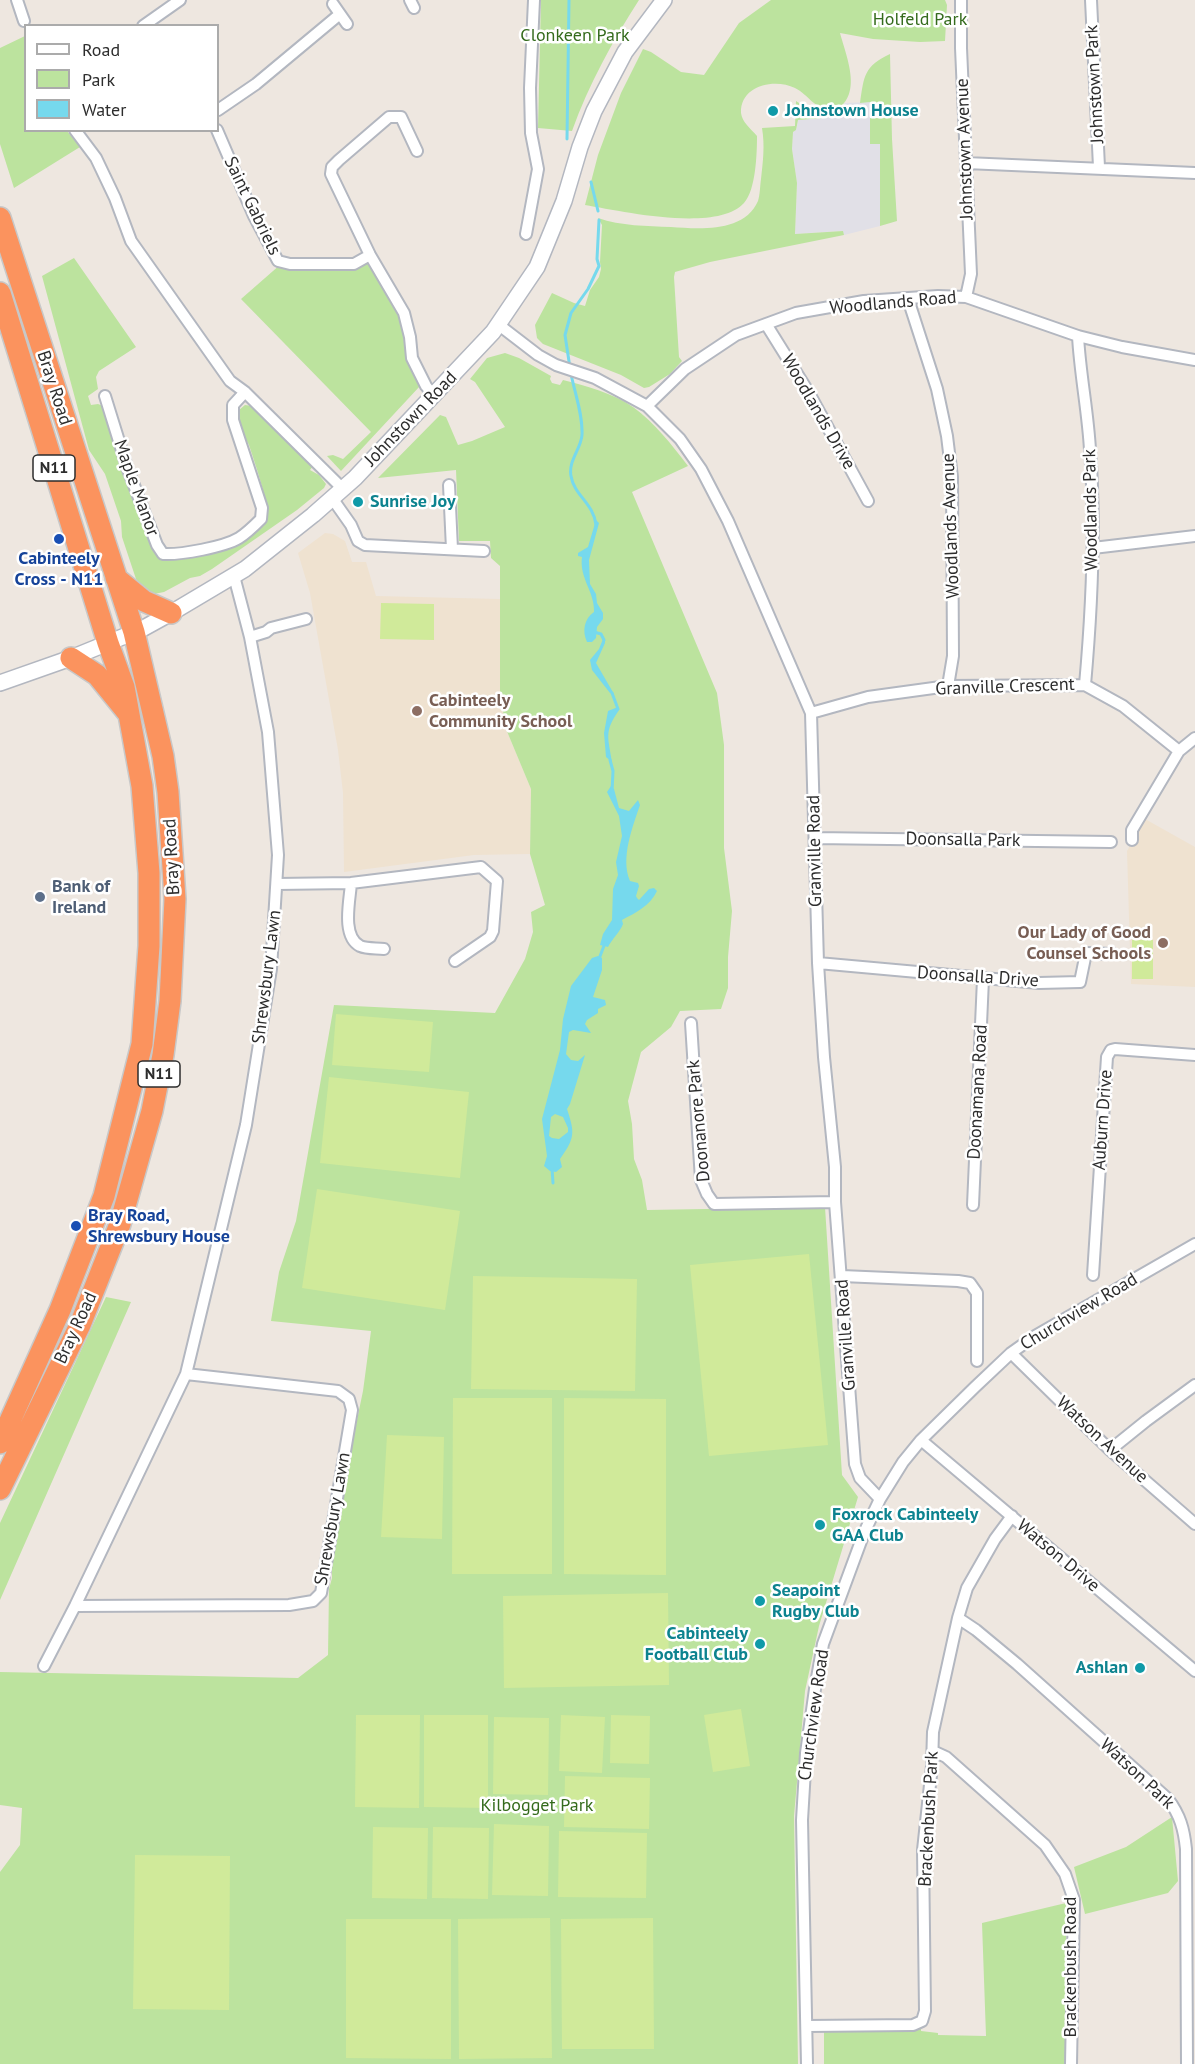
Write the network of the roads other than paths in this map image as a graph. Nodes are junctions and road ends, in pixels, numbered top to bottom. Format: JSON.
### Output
{"nodes":[{"id":1,"x":17,"y":0,"type":"edge"},
{"id":2,"x":180,"y":0,"type":"edge"},
{"id":3,"x":534,"y":0,"type":"edge"},
{"id":4,"x":664,"y":0,"type":"edge"},
{"id":5,"x":961,"y":0,"type":"edge"},
{"id":6,"x":1091,"y":0,"type":"edge"},
{"id":7,"x":333,"y":4,"type":"dead end"},
{"id":8,"x":340,"y":14,"type":"junction"},
{"id":9,"x":24,"y":21,"type":"dead end"},
{"id":10,"x":146,"y":24,"type":"edge"},
{"id":11,"x":347,"y":24,"type":"dead end"},
{"id":12,"x":219,"y":109,"type":"edge"},
{"id":13,"x":76,"y":132,"type":"edge"},
{"id":14,"x":218,"y":132,"type":"edge"},
{"id":15,"x":417,"y":151,"type":"dead end"},
{"id":16,"x":966,"y":163,"type":"junction"},
{"id":17,"x":1099,"y":167,"type":"junction"},
{"id":18,"x":1195,"y":172,"type":"edge"},
{"id":19,"x":0,"y":218,"type":"edge"},
{"id":20,"x":526,"y":234,"type":"dead end"},
{"id":21,"x":370,"y":255,"type":"junction"},
{"id":22,"x":0,"y":293,"type":"edge"},
{"id":23,"x":966,"y":297,"type":"junction"},
{"id":24,"x":908,"y":299,"type":"junction"},
{"id":25,"x":766,"y":324,"type":"junction"},
{"id":26,"x":500,"y":325,"type":"junction"},
{"id":27,"x":1077,"y":336,"type":"junction"},
{"id":28,"x":1195,"y":360,"type":"edge"},
{"id":29,"x":245,"y":392,"type":"junction"},
{"id":30,"x":105,"y":396,"type":"dead end"},
{"id":31,"x":434,"y":396,"type":"junction"},
{"id":32,"x":647,"y":406,"type":"junction"},
{"id":33,"x":449,"y":485,"type":"dead end"},
{"id":34,"x":338,"y":493,"type":"junction"},
{"id":35,"x":868,"y":501,"type":"dead end"},
{"id":36,"x":1195,"y":536,"type":"edge"},
{"id":37,"x":1093,"y":548,"type":"junction"},
{"id":38,"x":452,"y":549,"type":"junction"},
{"id":39,"x":484,"y":551,"type":"dead end"},
{"id":40,"x":234,"y":576,"type":"junction"},
{"id":41,"x":116,"y":577,"type":"junction"},
{"id":42,"x":171,"y":613,"type":"junction"},
{"id":43,"x":306,"y":619,"type":"dead end"},
{"id":44,"x":134,"y":633,"type":"junction"},
{"id":45,"x":250,"y":637,"type":"junction"},
{"id":46,"x":108,"y":643,"type":"junction"},
{"id":47,"x":71,"y":658,"type":"junction"},
{"id":48,"x":0,"y":683,"type":"edge"},
{"id":49,"x":1085,"y":685,"type":"junction"},
{"id":50,"x":948,"y":686,"type":"junction"},
{"id":51,"x":811,"y":713,"type":"junction"},
{"id":52,"x":129,"y":714,"type":"junction"},
{"id":53,"x":1195,"y":738,"type":"edge"},
{"id":54,"x":1179,"y":751,"type":"junction"},
{"id":55,"x":815,"y":838,"type":"junction"},
{"id":56,"x":1132,"y":840,"type":"dead end"},
{"id":57,"x":1111,"y":842,"type":"dead end"},
{"id":58,"x":351,"y":883,"type":"junction"},
{"id":59,"x":277,"y":884,"type":"junction"},
{"id":60,"x":384,"y":949,"type":"dead end"},
{"id":61,"x":1113,"y":954,"type":"dead end"},
{"id":62,"x":455,"y":961,"type":"dead end"},
{"id":63,"x":818,"y":963,"type":"junction"},
{"id":64,"x":983,"y":979,"type":"junction"},
{"id":65,"x":691,"y":1023,"type":"dead end"},
{"id":66,"x":1195,"y":1054,"type":"edge"},
{"id":67,"x":835,"y":1203,"type":"junction"},
{"id":68,"x":973,"y":1205,"type":"dead end"},
{"id":69,"x":1195,"y":1244,"type":"edge"},
{"id":70,"x":1093,"y":1275,"type":"dead end"},
{"id":71,"x":842,"y":1276,"type":"junction"},
{"id":72,"x":1011,"y":1353,"type":"junction"},
{"id":73,"x":977,"y":1361,"type":"dead end"},
{"id":74,"x":186,"y":1374,"type":"junction"},
{"id":75,"x":1195,"y":1385,"type":"edge"},
{"id":76,"x":921,"y":1440,"type":"junction"},
{"id":77,"x":0,"y":1443,"type":"edge"},
{"id":78,"x":1110,"y":1450,"type":"junction"},
{"id":79,"x":0,"y":1489,"type":"edge"},
{"id":80,"x":880,"y":1499,"type":"junction"},
{"id":81,"x":1012,"y":1516,"type":"junction"},
{"id":82,"x":1195,"y":1524,"type":"edge"},
{"id":83,"x":75,"y":1606,"type":"junction"},
{"id":84,"x":958,"y":1618,"type":"junction"},
{"id":85,"x":44,"y":1666,"type":"dead end"},
{"id":86,"x":1195,"y":1671,"type":"edge"},
{"id":87,"x":933,"y":1751,"type":"junction"},
{"id":88,"x":807,"y":2026,"type":"junction"},
{"id":89,"x":807,"y":2064,"type":"edge"},
{"id":90,"x":1071,"y":2064,"type":"edge"},
{"id":91,"x":1187,"y":2064,"type":"edge"}],
"edges":[{"from":1,"to":9,"type":"street"},
{"from":2,"to":10,"type":"street"},
{"from":3,"to":20,"type":"street"},
{"from":4,"to":26,"type":"street","name":"Johnstown Road"},
{"from":5,"to":16,"type":"street","name":"Johnstown Avenue"},
{"from":6,"to":17,"type":"street","name":"Johnstown Park"},
{"from":7,"to":8,"type":"street"},
{"from":8,"to":11,"type":"street"},
{"from":8,"to":12,"type":"street"},
{"from":13,"to":29,"type":"street"},
{"from":14,"to":21,"type":"street","name":"Saint Gabriels"},
{"from":15,"to":21,"type":"street"},
{"from":16,"to":17,"type":"street"},
{"from":16,"to":23,"type":"street","name":"Johnstown Avenue"},
{"from":17,"to":18,"type":"street"},
{"from":19,"to":41,"type":"highway","name":"Bray Road","number":"N11"},
{"from":21,"to":31,"type":"street"},
{"from":22,"to":46,"type":"highway","name":"Bray Road","number":"N11"},
{"from":23,"to":24,"type":"street","name":"Woodlands Road"},
{"from":23,"to":27,"type":"street","name":"Woodlands Road"},
{"from":24,"to":25,"type":"street","name":"Woodlands Road"},
{"from":24,"to":50,"type":"street","name":"Woodlands Avenue"},
{"from":25,"to":32,"type":"street","name":"Woodlands Road"},
{"from":25,"to":35,"type":"street","name":"Woodlands Drive"},
{"from":26,"to":31,"type":"street","name":"Johnstown Road"},
{"from":26,"to":32,"type":"street","name":"Granville Road"},
{"from":27,"to":28,"type":"street","name":"Woodlands Road"},
{"from":27,"to":37,"type":"street","name":"Woodlands Park"},
{"from":29,"to":30,"type":"street","name":"Maple Manor"},
{"from":29,"to":34,"type":"street"},
{"from":31,"to":34,"type":"street","name":"Johnstown Road"},
{"from":32,"to":51,"type":"street","name":"Granville Road"},
{"from":33,"to":38,"type":"street"},
{"from":34,"to":38,"type":"street"},
{"from":34,"to":40,"type":"street","name":"Johnstown Road"},
{"from":36,"to":37,"type":"street"},
{"from":37,"to":49,"type":"street","name":"Woodlands Park"},
{"from":38,"to":39,"type":"street"},
{"from":40,"to":42,"type":"street","name":"Johnstown Road"},
{"from":40,"to":45,"type":"street","name":"Shrewsbury Lawn"},
{"from":41,"to":42,"type":"highway"},
{"from":41,"to":44,"type":"highway","name":"Bray Road","number":"N11"},
{"from":42,"to":44,"type":"street","name":"Johnstown Road"},
{"from":43,"to":45,"type":"street"},
{"from":44,"to":46,"type":"street","name":"Johnstown Road"},
{"from":44,"to":79,"type":"highway","name":"Bray Road","number":"N11"},
{"from":45,"to":59,"type":"street","name":"Shrewsbury Lawn"},
{"from":46,"to":47,"type":"street","name":"Johnstown Road"},
{"from":46,"to":52,"type":"highway","name":"Bray Road","number":"N11"},
{"from":47,"to":48,"type":"street","name":"Johnstown Road"},
{"from":47,"to":52,"type":"highway"},
{"from":49,"to":50,"type":"street","name":"Granville Crescent"},
{"from":49,"to":54,"type":"street","name":"Granville Crescent"},
{"from":50,"to":51,"type":"street","name":"Granville Crescent"},
{"from":51,"to":55,"type":"street","name":"Granville Road"},
{"from":52,"to":77,"type":"highway","name":"Bray Road","number":"N11"},
{"from":53,"to":54,"type":"street"},
{"from":54,"to":56,"type":"street"},
{"from":55,"to":57,"type":"street","name":"Doonsalla Park"},
{"from":55,"to":63,"type":"street","name":"Granville Road"},
{"from":58,"to":59,"type":"street"},
{"from":58,"to":60,"type":"street"},
{"from":58,"to":62,"type":"street"},
{"from":59,"to":74,"type":"street","name":"Shrewsbury Lawn"},
{"from":61,"to":64,"type":"street","name":"Doonsalla Drive"},
{"from":63,"to":64,"type":"street","name":"Doonsalla Drive"},
{"from":63,"to":67,"type":"street","name":"Granville Road"},
{"from":64,"to":68,"type":"street","name":"Doonamana Road"},
{"from":65,"to":67,"type":"street","name":"Doonanore Park"},
{"from":66,"to":70,"type":"street","name":"Auburn Drive"},
{"from":67,"to":71,"type":"street","name":"Granville Road"},
{"from":69,"to":72,"type":"street","name":"Churchview Road"},
{"from":71,"to":73,"type":"street"},
{"from":71,"to":80,"type":"street","name":"Granville Road"},
{"from":72,"to":76,"type":"street","name":"Churchview Road"},
{"from":72,"to":78,"type":"street","name":"Watson Avenue"},
{"from":74,"to":83,"type":"street","name":"Shrewsbury Lawn"},
{"from":74,"to":83,"type":"street","name":"Shrewsbury Lawn"},
{"from":75,"to":78,"type":"street"},
{"from":76,"to":80,"type":"street","name":"Churchview Road"},
{"from":76,"to":81,"type":"street","name":"Watson Drive"},
{"from":78,"to":82,"type":"street","name":"Watson Avenue"},
{"from":80,"to":88,"type":"street","name":"Churchview Road"},
{"from":81,"to":84,"type":"street","name":"Brackenbush Park"},
{"from":81,"to":86,"type":"street","name":"Watson Drive"},
{"from":83,"to":85,"type":"street","name":"Shrewsbury Lawn"},
{"from":84,"to":87,"type":"street","name":"Brackenbush Park"},
{"from":84,"to":91,"type":"street","name":"Watson Park"},
{"from":87,"to":88,"type":"street","name":"Brackenbush Park"},
{"from":87,"to":90,"type":"street","name":"Brackenbush Road"},
{"from":88,"to":89,"type":"street","name":"Churchview Road"}]}
